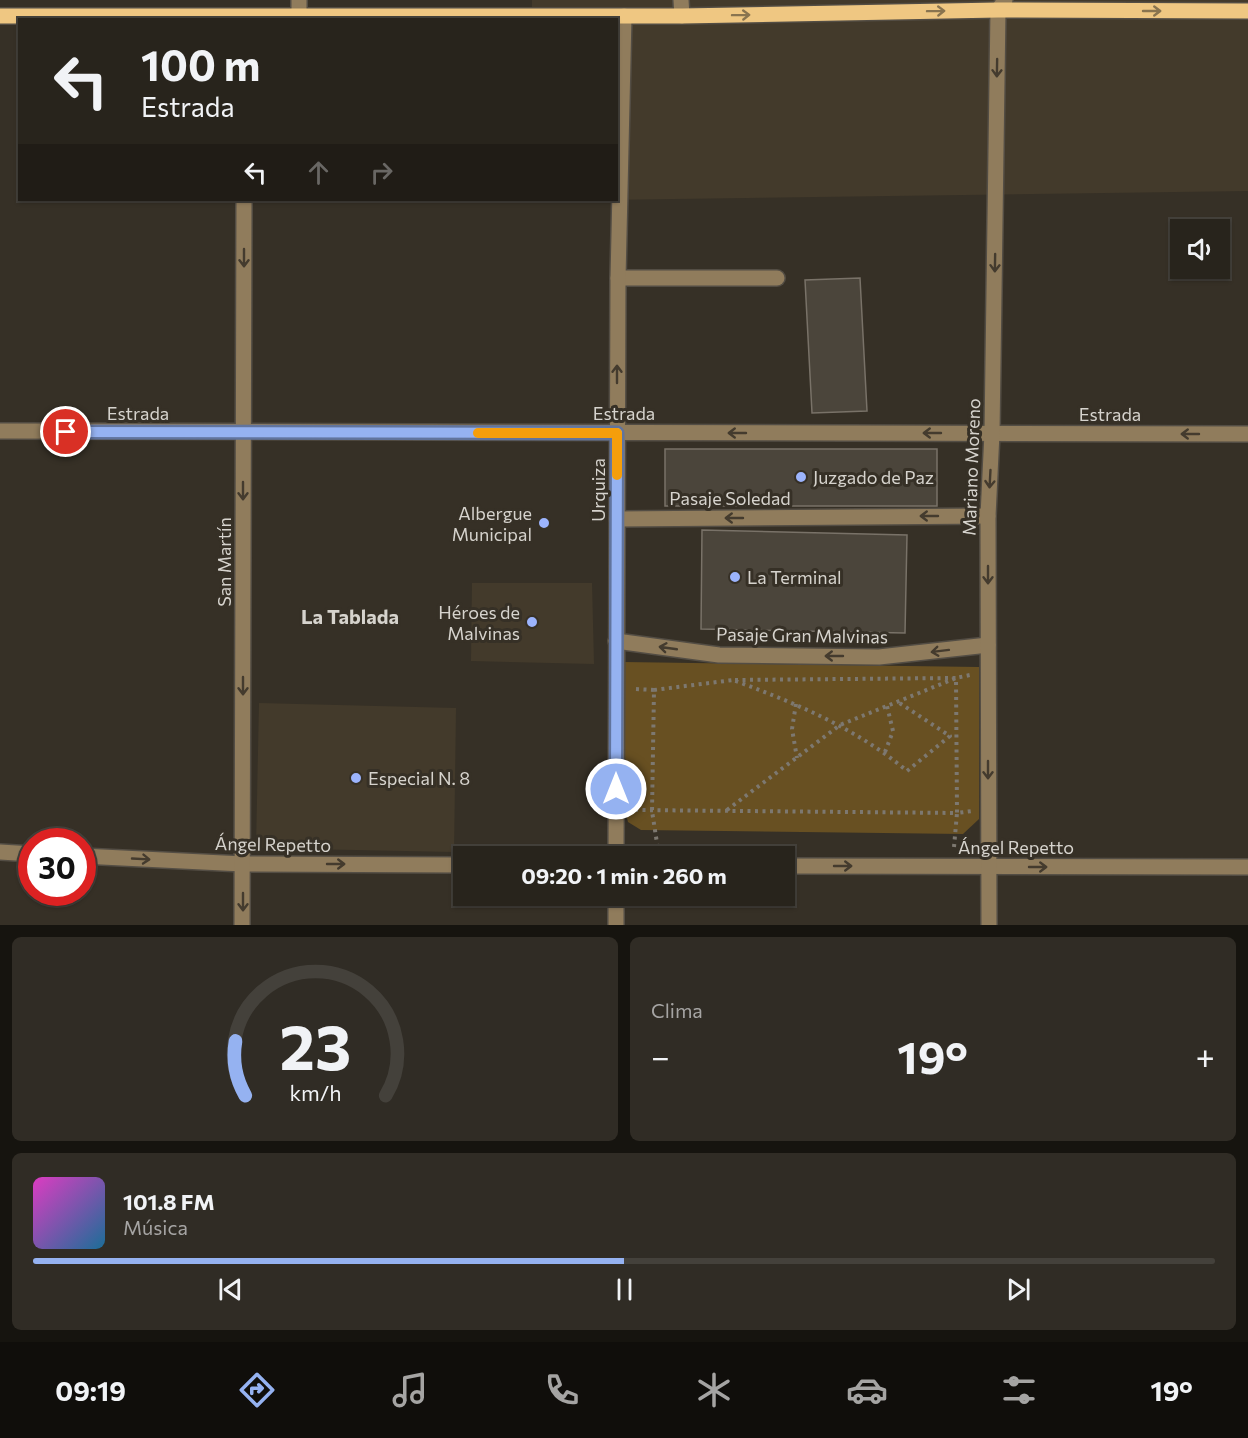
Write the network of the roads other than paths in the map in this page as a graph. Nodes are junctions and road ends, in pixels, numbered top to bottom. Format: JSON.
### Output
{"nodes":[{"id":1,"x":299,"y":0,"type":"edge"},
{"id":2,"x":681,"y":0,"type":"edge"},
{"id":3,"x":1002,"y":5,"type":"edge"},
{"id":4,"x":1248,"y":11,"type":"edge"},
{"id":5,"x":624,"y":15,"type":"junction"},
{"id":6,"x":0,"y":16,"type":"edge"},
{"id":7,"x":298,"y":16,"type":"junction"},
{"id":8,"x":682,"y":16,"type":"junction"},
{"id":9,"x":244,"y":18,"type":"edge"},
{"id":10,"x":244,"y":201,"type":"edge"},
{"id":11,"x":618,"y":278,"type":"junction"},
{"id":12,"x":777,"y":278,"type":"dead end"},
{"id":13,"x":0,"y":431,"type":"edge"},
{"id":14,"x":244,"y":433,"type":"junction"},
{"id":15,"x":617,"y":433,"type":"junction"},
{"id":16,"x":992,"y":433,"type":"junction"},
{"id":17,"x":1248,"y":434,"type":"edge"},
{"id":18,"x":988,"y":516,"type":"junction"},
{"id":19,"x":617,"y":519,"type":"junction"},
{"id":20,"x":616,"y":641,"type":"junction"},
{"id":21,"x":988,"y":645,"type":"junction"},
{"id":22,"x":616,"y":846,"type":"edge"},
{"id":23,"x":0,"y":852,"type":"edge"},
{"id":24,"x":18,"y":853,"type":"edge"},
{"id":25,"x":96,"y":857,"type":"edge"},
{"id":26,"x":243,"y":864,"type":"junction"},
{"id":27,"x":453,"y":865,"type":"edge"},
{"id":28,"x":795,"y":866,"type":"edge"},
{"id":29,"x":988,"y":866,"type":"junction"},
{"id":30,"x":1248,"y":867,"type":"edge"},
{"id":31,"x":616,"y":906,"type":"edge"},
{"id":32,"x":242,"y":925,"type":"edge"},
{"id":33,"x":616,"y":925,"type":"edge"},
{"id":34,"x":989,"y":925,"type":"edge"}],
"edges":[{"from":1,"to":7,"type":"street"},
{"from":2,"to":8,"type":"street"},
{"from":3,"to":4,"type":"main road","one_way":true},
{"from":8,"to":3,"type":"main road","one_way":true},
{"from":3,"to":16,"type":"street","name":"Mariano Moreno","one_way":true},
{"from":5,"to":7,"type":"main road"},
{"from":5,"to":8,"type":"main road"},
{"from":5,"to":11,"type":"street","name":"Urquiza"},
{"from":6,"to":9,"type":"main road"},
{"from":7,"to":9,"type":"main road"},
{"from":10,"to":14,"type":"street","name":"San Martín","one_way":true},
{"from":11,"to":12,"type":"street"},
{"from":15,"to":11,"type":"street","name":"Urquiza","one_way":true},
{"from":13,"to":14,"type":"street","name":"Estrada"},
{"from":14,"to":15,"type":"street","name":"Estrada"},
{"from":14,"to":26,"type":"street","name":"San Martín","one_way":true},
{"from":16,"to":15,"type":"street","name":"Estrada","one_way":true},
{"from":15,"to":19,"type":"street","name":"Urquiza"},
{"from":17,"to":16,"type":"street","name":"Estrada","one_way":true},
{"from":16,"to":18,"type":"street","name":"Mariano Moreno","one_way":true},
{"from":18,"to":19,"type":"street","name":"Pasaje Soledad","one_way":true},
{"from":18,"to":21,"type":"street","name":"Mariano Moreno","one_way":true},
{"from":19,"to":20,"type":"street","name":"Urquiza"},
{"from":21,"to":20,"type":"street","name":"Pasaje Gran Malvinas","one_way":true},
{"from":20,"to":22,"type":"street","name":"Urquiza"},
{"from":21,"to":29,"type":"street","name":"Mariano Moreno","one_way":true},
{"from":23,"to":24,"type":"street"},
{"from":25,"to":26,"type":"street","name":"Ángel Repetto","one_way":true},
{"from":26,"to":27,"type":"street","name":"Ángel Repetto","one_way":true},
{"from":26,"to":32,"type":"street","name":"San Martín","one_way":true},
{"from":28,"to":29,"type":"street","name":"Ángel Repetto","one_way":true},
{"from":29,"to":30,"type":"street","name":"Ángel Repetto","one_way":true},
{"from":29,"to":34,"type":"street","name":"Mariano Moreno"},
{"from":31,"to":33,"type":"street"}]}
